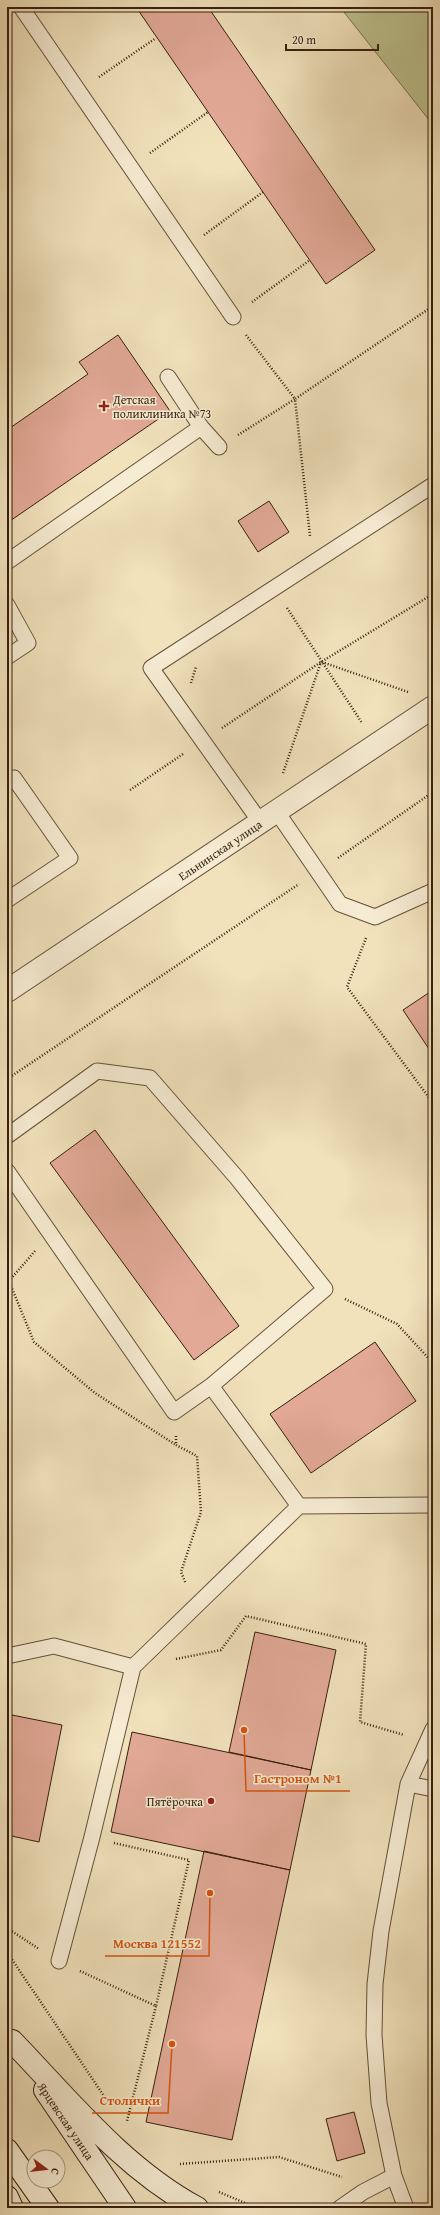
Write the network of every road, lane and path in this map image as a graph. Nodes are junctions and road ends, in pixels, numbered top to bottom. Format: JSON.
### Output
{"nodes":[{"id":1,"x":21,"y":7,"type":"edge"},
{"id":2,"x":156,"y":38,"type":"dead end"},
{"id":3,"x":78,"y":91,"type":"junction"},
{"id":4,"x":208,"y":112,"type":"dead end"},
{"id":5,"x":130,"y":167,"type":"junction"},
{"id":6,"x":263,"y":192,"type":"dead end"},
{"id":7,"x":186,"y":248,"type":"junction"},
{"id":8,"x":310,"y":260,"type":"dead end"},
{"id":9,"x":433,"y":306,"type":"edge"},
{"id":10,"x":233,"y":317,"type":"junction"},
{"id":11,"x":168,"y":377,"type":"dead end"},
{"id":12,"x":295,"y":399,"type":"junction"},
{"id":13,"x":262,"y":422,"type":"dead end"},
{"id":14,"x":201,"y":427,"type":"junction"},
{"id":15,"x":219,"y":447,"type":"dead end"},
{"id":16,"x":433,"y":485,"type":"edge"},
{"id":17,"x":7,"y":562,"type":"edge"},
{"id":18,"x":313,"y":562,"type":"junction"},
{"id":19,"x":433,"y":594,"type":"edge"},
{"id":20,"x":7,"y":605,"type":"edge"},
{"id":21,"x":7,"y":657,"type":"edge"},
{"id":22,"x":198,"y":662,"type":"dead end"},
{"id":23,"x":321,"y":662,"type":"junction"},
{"id":24,"x":189,"y":688,"type":"dead end"},
{"id":25,"x":413,"y":694,"type":"dead end"},
{"id":26,"x":433,"y":706,"type":"edge"},
{"id":27,"x":203,"y":741,"type":"junction"},
{"id":28,"x":280,"y":780,"type":"dead end"},
{"id":29,"x":7,"y":783,"type":"edge"},
{"id":30,"x":130,"y":790,"type":"dead end"},
{"id":31,"x":433,"y":792,"type":"edge"},
{"id":32,"x":269,"y":817,"type":"junction"},
{"id":33,"x":319,"y":871,"type":"junction"},
{"id":34,"x":433,"y":891,"type":"edge"},
{"id":35,"x":7,"y":900,"type":"edge"},
{"id":36,"x":375,"y":917,"type":"junction"},
{"id":37,"x":7,"y":991,"type":"edge"},
{"id":38,"x":7,"y":1079,"type":"edge"},
{"id":39,"x":433,"y":1103,"type":"edge"},
{"id":40,"x":7,"y":1136,"type":"edge"},
{"id":41,"x":7,"y":1170,"type":"edge"},
{"id":42,"x":50,"y":1233,"type":"junction"},
{"id":43,"x":325,"y":1290,"type":"junction"},
{"id":44,"x":433,"y":1363,"type":"edge"},
{"id":45,"x":211,"y":1386,"type":"junction"},
{"id":46,"x":174,"y":1412,"type":"junction"},
{"id":47,"x":176,"y":1445,"type":"junction"},
{"id":48,"x":433,"y":1504,"type":"edge"},
{"id":49,"x":299,"y":1506,"type":"junction"},
{"id":50,"x":195,"y":1607,"type":"junction"},
{"id":51,"x":7,"y":1656,"type":"edge"},
{"id":52,"x":133,"y":1667,"type":"junction"},
{"id":53,"x":430,"y":1735,"type":"edge"},
{"id":54,"x":408,"y":1784,"type":"junction"},
{"id":55,"x":433,"y":1788,"type":"edge"},
{"id":56,"x":121,"y":1844,"type":"dead end"},
{"id":57,"x":7,"y":1928,"type":"edge"},
{"id":58,"x":7,"y":1952,"type":"edge"},
{"id":59,"x":59,"y":1961,"type":"junction"},
{"id":60,"x":156,"y":2006,"type":"junction"},
{"id":61,"x":9,"y":2037,"type":"edge"},
{"id":62,"x":108,"y":2101,"type":"dead end"},
{"id":63,"x":126,"y":2127,"type":"dead end"},
{"id":64,"x":7,"y":2150,"type":"edge"},
{"id":65,"x":177,"y":2164,"type":"dead end"},
{"id":66,"x":394,"y":2176,"type":"junction"},
{"id":67,"x":214,"y":2190,"type":"dead end"},
{"id":68,"x":363,"y":2192,"type":"junction"},
{"id":69,"x":7,"y":2197,"type":"edge"},
{"id":70,"x":12,"y":2208,"type":"edge"},
{"id":71,"x":48,"y":2208,"type":"edge"},
{"id":72,"x":125,"y":2208,"type":"edge"},
{"id":73,"x":196,"y":2208,"type":"edge"},
{"id":74,"x":257,"y":2208,"type":"edge"},
{"id":75,"x":340,"y":2208,"type":"edge"},
{"id":76,"x":406,"y":2208,"type":"edge"}],
"edges":[{"from":1,"to":3,"type":"lane"},
{"from":2,"to":3,"type":"path"},
{"from":3,"to":5,"type":"lane"},
{"from":4,"to":5,"type":"path"},
{"from":5,"to":7,"type":"lane"},
{"from":6,"to":7,"type":"path"},
{"from":7,"to":10,"type":"lane"},
{"from":8,"to":10,"type":"path"},
{"from":9,"to":12,"type":"path"},
{"from":10,"to":12,"type":"path"},
{"from":11,"to":14,"type":"lane"},
{"from":12,"to":13,"type":"path"},
{"from":12,"to":18,"type":"path"},
{"from":14,"to":15,"type":"lane"},
{"from":14,"to":17,"type":"lane"},
{"from":16,"to":18,"type":"lane"},
{"from":18,"to":27,"type":"lane"},
{"from":19,"to":23,"type":"path"},
{"from":20,"to":21,"type":"lane"},
{"from":22,"to":24,"type":"path"},
{"from":23,"to":25,"type":"path"},
{"from":23,"to":27,"type":"path"},
{"from":23,"to":28,"type":"path"},
{"from":26,"to":32,"type":"main road","name":"Ельнинская улица"},
{"from":27,"to":30,"type":"path"},
{"from":27,"to":32,"type":"lane"},
{"from":29,"to":35,"type":"lane"},
{"from":31,"to":33,"type":"path"},
{"from":32,"to":33,"type":"lane"},
{"from":32,"to":37,"type":"main road","name":"Ельнинская улица"},
{"from":33,"to":36,"type":"lane"},
{"from":33,"to":38,"type":"path"},
{"from":34,"to":36,"type":"lane"},
{"from":36,"to":39,"type":"path"},
{"from":40,"to":43,"type":"lane"},
{"from":41,"to":42,"type":"lane"},
{"from":42,"to":46,"type":"lane"},
{"from":42,"to":47,"type":"path"},
{"from":43,"to":44,"type":"path"},
{"from":43,"to":45,"type":"lane"},
{"from":45,"to":46,"type":"lane"},
{"from":45,"to":49,"type":"lane"},
{"from":46,"to":47,"type":"path"},
{"from":47,"to":50,"type":"path"},
{"from":48,"to":49,"type":"lane"},
{"from":49,"to":50,"type":"lane"},
{"from":50,"to":52,"type":"lane"},
{"from":51,"to":52,"type":"lane"},
{"from":52,"to":53,"type":"path"},
{"from":52,"to":59,"type":"lane"},
{"from":53,"to":54,"type":"lane"},
{"from":54,"to":55,"type":"lane"},
{"from":54,"to":66,"type":"lane"},
{"from":56,"to":60,"type":"path"},
{"from":57,"to":59,"type":"path"},
{"from":58,"to":62,"type":"path"},
{"from":59,"to":60,"type":"path"},
{"from":60,"to":63,"type":"path"},
{"from":61,"to":72,"type":"main road","name":"Ярцевская улица"},
{"from":61,"to":73,"type":"main road"},
{"from":64,"to":71,"type":"main road"},
{"from":65,"to":68,"type":"path"},
{"from":66,"to":68,"type":"lane"},
{"from":66,"to":76,"type":"lane"},
{"from":67,"to":74,"type":"path"},
{"from":68,"to":75,"type":"lane"},
{"from":69,"to":70,"type":"main road"}]}
